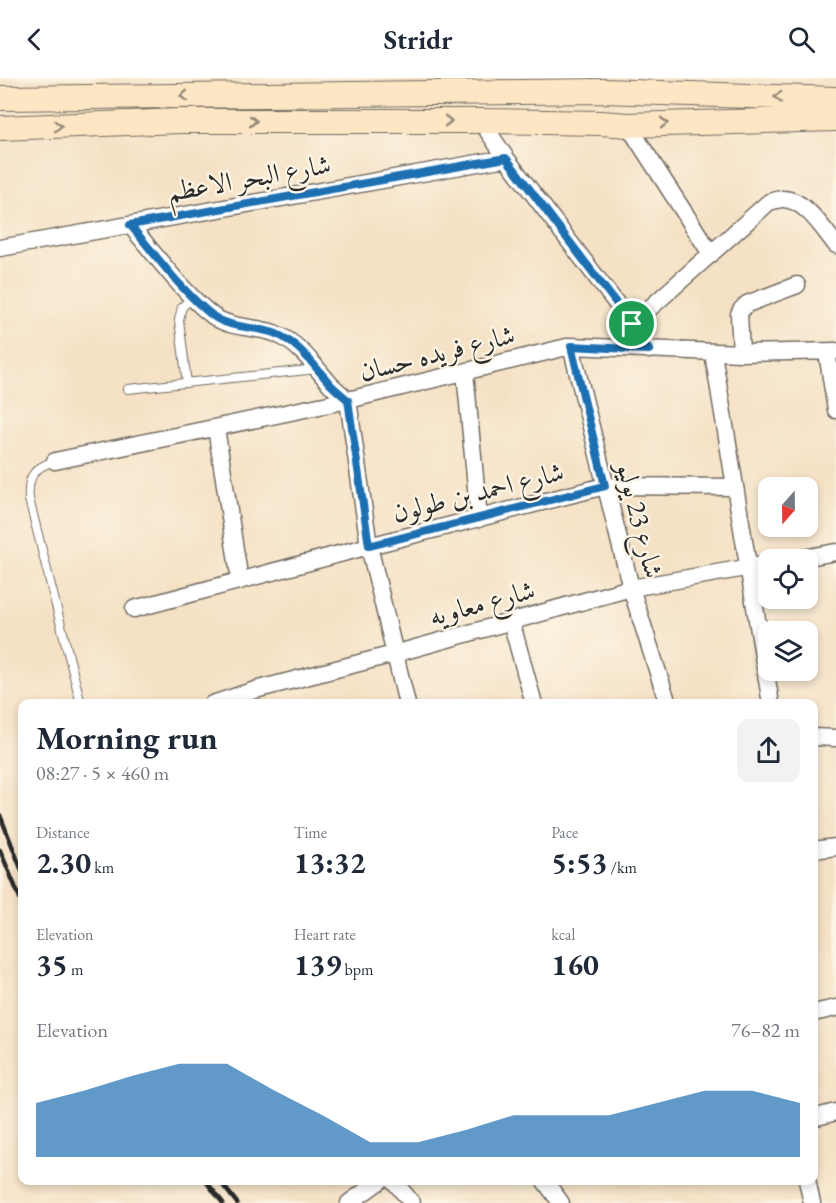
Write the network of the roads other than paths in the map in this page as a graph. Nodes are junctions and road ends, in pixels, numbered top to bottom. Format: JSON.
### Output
{"nodes":[{"id":1,"x":603,"y":91,"type":"junction"},
{"id":2,"x":633,"y":92,"type":"junction"},
{"id":3,"x":0,"y":98,"type":"edge"},
{"id":4,"x":836,"y":99,"type":"edge"},
{"id":5,"x":836,"y":119,"type":"edge"},
{"id":6,"x":481,"y":121,"type":"junction"},
{"id":7,"x":601,"y":123,"type":"junction"},
{"id":8,"x":630,"y":124,"type":"junction"},
{"id":9,"x":0,"y":128,"type":"edge"},
{"id":10,"x":506,"y":158,"type":"junction"},
{"id":11,"x":130,"y":225,"type":"junction"},
{"id":12,"x":836,"y":245,"type":"edge"},
{"id":13,"x":0,"y":248,"type":"edge"},
{"id":14,"x":711,"y":254,"type":"junction"},
{"id":15,"x":797,"y":285,"type":"dead end"},
{"id":16,"x":192,"y":298,"type":"junction"},
{"id":17,"x":632,"y":324,"type":"junction"},
{"id":18,"x":571,"y":346,"type":"junction"},
{"id":19,"x":649,"y":350,"type":"junction"},
{"id":20,"x":713,"y":352,"type":"junction"},
{"id":21,"x":832,"y":352,"type":"edge"},
{"id":22,"x":741,"y":353,"type":"junction"},
{"id":23,"x":318,"y":369,"type":"junction"},
{"id":24,"x":465,"y":372,"type":"junction"},
{"id":25,"x":186,"y":383,"type":"junction"},
{"id":26,"x":128,"y":389,"type":"dead end"},
{"id":27,"x":348,"y":400,"type":"junction"},
{"id":28,"x":836,"y":410,"type":"edge"},
{"id":29,"x":216,"y":428,"type":"junction"},
{"id":30,"x":55,"y":461,"type":"joint"},
{"id":31,"x":605,"y":486,"type":"junction"},
{"id":32,"x":735,"y":487,"type":"junction"},
{"id":33,"x":479,"y":519,"type":"junction"},
{"id":34,"x":369,"y":546,"type":"junction"},
{"id":35,"x":836,"y":552,"type":"edge"},
{"id":36,"x":818,"y":555,"type":"edge"},
{"id":37,"x":758,"y":566,"type":"edge"},
{"id":38,"x":748,"y":567,"type":"junction"},
{"id":39,"x":240,"y":581,"type":"junction"},
{"id":40,"x":631,"y":588,"type":"junction"},
{"id":41,"x":134,"y":609,"type":"dead end"},
{"id":42,"x":511,"y":621,"type":"junction"},
{"id":43,"x":394,"y":654,"type":"junction"},
{"id":44,"x":257,"y":697,"type":"edge"},
{"id":45,"x":80,"y":699,"type":"edge"},
{"id":46,"x":406,"y":699,"type":"edge"},
{"id":47,"x":533,"y":699,"type":"edge"},
{"id":48,"x":666,"y":699,"type":"edge"},
{"id":49,"x":770,"y":699,"type":"edge"},
{"id":50,"x":818,"y":737,"type":"edge"},
{"id":51,"x":836,"y":738,"type":"edge"},
{"id":52,"x":836,"y":847,"type":"edge"},
{"id":53,"x":818,"y":849,"type":"edge"},
{"id":54,"x":836,"y":1008,"type":"edge"},
{"id":55,"x":818,"y":1012,"type":"edge"},
{"id":56,"x":836,"y":1112,"type":"edge"},
{"id":57,"x":818,"y":1117,"type":"edge"},
{"id":58,"x":374,"y":1185,"type":"edge"},
{"id":59,"x":397,"y":1185,"type":"edge"},
{"id":60,"x":548,"y":1185,"type":"edge"},
{"id":61,"x":808,"y":1185,"type":"edge"},
{"id":62,"x":349,"y":1203,"type":"edge"},
{"id":63,"x":412,"y":1203,"type":"edge"},
{"id":64,"x":561,"y":1203,"type":"edge"},
{"id":65,"x":812,"y":1203,"type":"edge"}],
"edges":[{"from":1,"to":2,"type":"street"},
{"from":1,"to":3,"type":"street","one_way":true},
{"from":1,"to":7,"type":"street"},
{"from":4,"to":2,"type":"street","one_way":true},
{"from":2,"to":8,"type":"street"},
{"from":8,"to":5,"type":"street","one_way":true},
{"from":6,"to":7,"type":"street"},
{"from":9,"to":6,"type":"street","one_way":true},
{"from":6,"to":10,"type":"street"},
{"from":7,"to":8,"type":"street"},
{"from":8,"to":14,"type":"street"},
{"from":10,"to":11,"type":"street","name":"شارع البحر الاعظم"},
{"from":10,"to":17,"type":"street"},
{"from":11,"to":13,"type":"street","name":"شارع البحر الاعظم"},
{"from":11,"to":16,"type":"street"},
{"from":12,"to":14,"type":"street"},
{"from":14,"to":17,"type":"street"},
{"from":15,"to":22,"type":"street"},
{"from":16,"to":23,"type":"street"},
{"from":16,"to":25,"type":"lane"},
{"from":17,"to":19,"type":"street"},
{"from":18,"to":19,"type":"street","name":"شارع فريده حسان"},
{"from":18,"to":24,"type":"street","name":"شارع فريده حسان"},
{"from":18,"to":31,"type":"street","name":"شارع 23 يوليو"},
{"from":19,"to":20,"type":"street","name":"شارع فريده حسان"},
{"from":20,"to":22,"type":"street","name":"شارع فريده حسان"},
{"from":20,"to":32,"type":"street"},
{"from":21,"to":22,"type":"street","name":"شارع فريده حسان"},
{"from":21,"to":28,"type":"street"},
{"from":23,"to":25,"type":"lane"},
{"from":23,"to":27,"type":"street"},
{"from":24,"to":27,"type":"street","name":"شارع فريده حسان"},
{"from":24,"to":33,"type":"street"},
{"from":25,"to":26,"type":"lane"},
{"from":27,"to":29,"type":"street","name":"شارع فريده حسان"},
{"from":27,"to":34,"type":"street"},
{"from":29,"to":30,"type":"street","name":"شارع فريده حسان"},
{"from":29,"to":39,"type":"street"},
{"from":30,"to":45,"type":"lane"},
{"from":31,"to":32,"type":"street","name":"شارع احمد بن طولون"},
{"from":31,"to":33,"type":"street","name":"شارع احمد بن طولون"},
{"from":31,"to":40,"type":"street","name":"شارع 23 يوليو"},
{"from":32,"to":38,"type":"street"},
{"from":33,"to":34,"type":"street","name":"شارع احمد بن طولون"},
{"from":34,"to":39,"type":"street","name":"شارع احمد بن طولون"},
{"from":34,"to":43,"type":"street"},
{"from":35,"to":36,"type":"street"},
{"from":37,"to":38,"type":"street","name":"شارع معاويه"},
{"from":38,"to":40,"type":"street","name":"شارع معاويه"},
{"from":38,"to":49,"type":"street"},
{"from":39,"to":41,"type":"street","name":"شارع احمد بن طولون"},
{"from":40,"to":42,"type":"street","name":"شارع معاويه"},
{"from":40,"to":48,"type":"street","name":"شارع 23 يوليو"},
{"from":42,"to":43,"type":"street","name":"شارع معاويه"},
{"from":42,"to":47,"type":"street"},
{"from":43,"to":44,"type":"street","name":"شارع معاويه"},
{"from":43,"to":46,"type":"street"},
{"from":50,"to":51,"type":"street"},
{"from":52,"to":53,"type":"street"},
{"from":54,"to":55,"type":"street"},
{"from":56,"to":57,"type":"street"},
{"from":58,"to":62,"type":"street"},
{"from":59,"to":63,"type":"street"},
{"from":60,"to":64,"type":"street"},
{"from":61,"to":65,"type":"street"}]}
